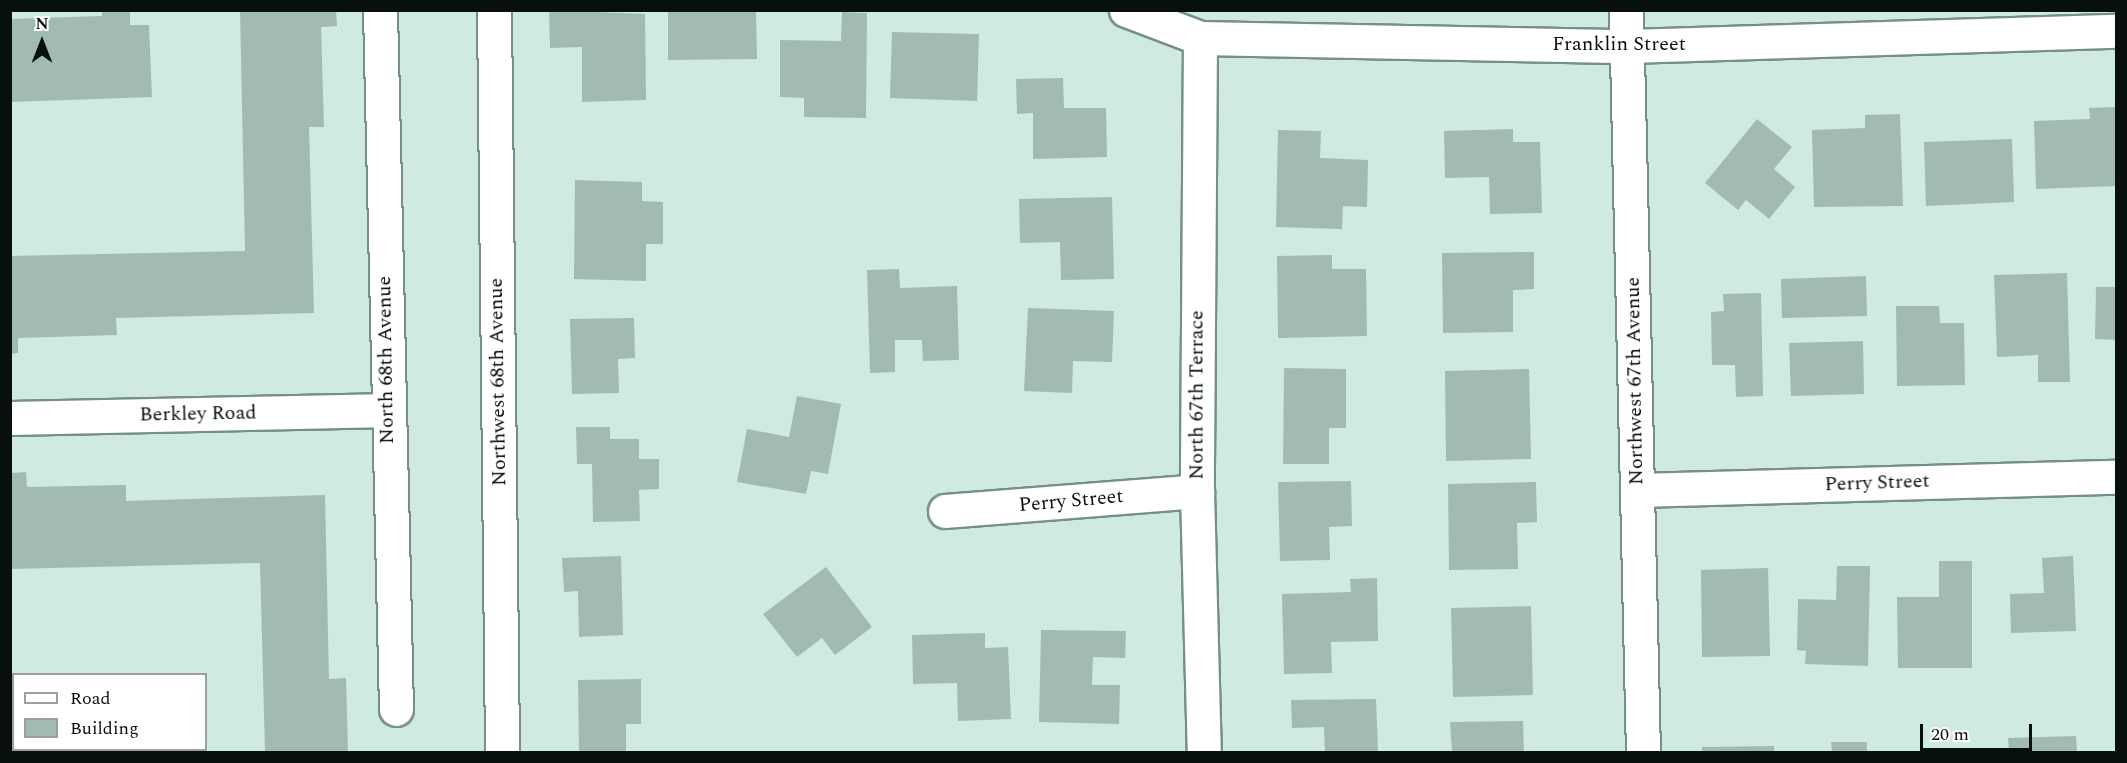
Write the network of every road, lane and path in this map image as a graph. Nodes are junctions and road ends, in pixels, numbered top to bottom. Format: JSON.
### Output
{"nodes":[{"id":1,"x":380,"y":10,"type":"edge"},
{"id":2,"x":494,"y":10,"type":"edge"},
{"id":3,"x":1126,"y":10,"type":"edge"},
{"id":4,"x":1626,"y":10,"type":"edge"},
{"id":5,"x":2116,"y":31,"type":"edge"},
{"id":6,"x":1200,"y":38,"type":"junction"},
{"id":7,"x":1628,"y":46,"type":"junction"},
{"id":8,"x":386,"y":410,"type":"junction"},
{"id":9,"x":10,"y":417,"type":"edge"},
{"id":10,"x":2116,"y":477,"type":"edge"},
{"id":11,"x":1637,"y":490,"type":"junction"},
{"id":12,"x":1197,"y":491,"type":"junction"},
{"id":13,"x":945,"y":511,"type":"dead end"},
{"id":14,"x":396,"y":709,"type":"dead end"},
{"id":15,"x":502,"y":753,"type":"edge"},
{"id":16,"x":1204,"y":753,"type":"edge"},
{"id":17,"x":1642,"y":753,"type":"edge"}],
"edges":[{"from":1,"to":8,"type":"street","name":"North 68th Avenue"},
{"from":2,"to":15,"type":"street","name":"Northwest 68th Avenue"},
{"from":3,"to":6,"type":"street","name":"Franklin Street"},
{"from":4,"to":7,"type":"street","name":"Northwest 67th Avenue"},
{"from":5,"to":7,"type":"street","name":"Franklin Street"},
{"from":6,"to":7,"type":"street","name":"Franklin Street"},
{"from":6,"to":12,"type":"street","name":"North 67th Terrace"},
{"from":7,"to":11,"type":"street","name":"Northwest 67th Avenue"},
{"from":8,"to":9,"type":"street","name":"Berkley Road"},
{"from":8,"to":14,"type":"street","name":"North 68th Avenue"},
{"from":10,"to":11,"type":"street","name":"Perry Street"},
{"from":11,"to":17,"type":"street","name":"Northwest 67th Avenue"},
{"from":12,"to":13,"type":"street","name":"Perry Street"},
{"from":12,"to":16,"type":"street","name":"North 67th Terrace"}]}
